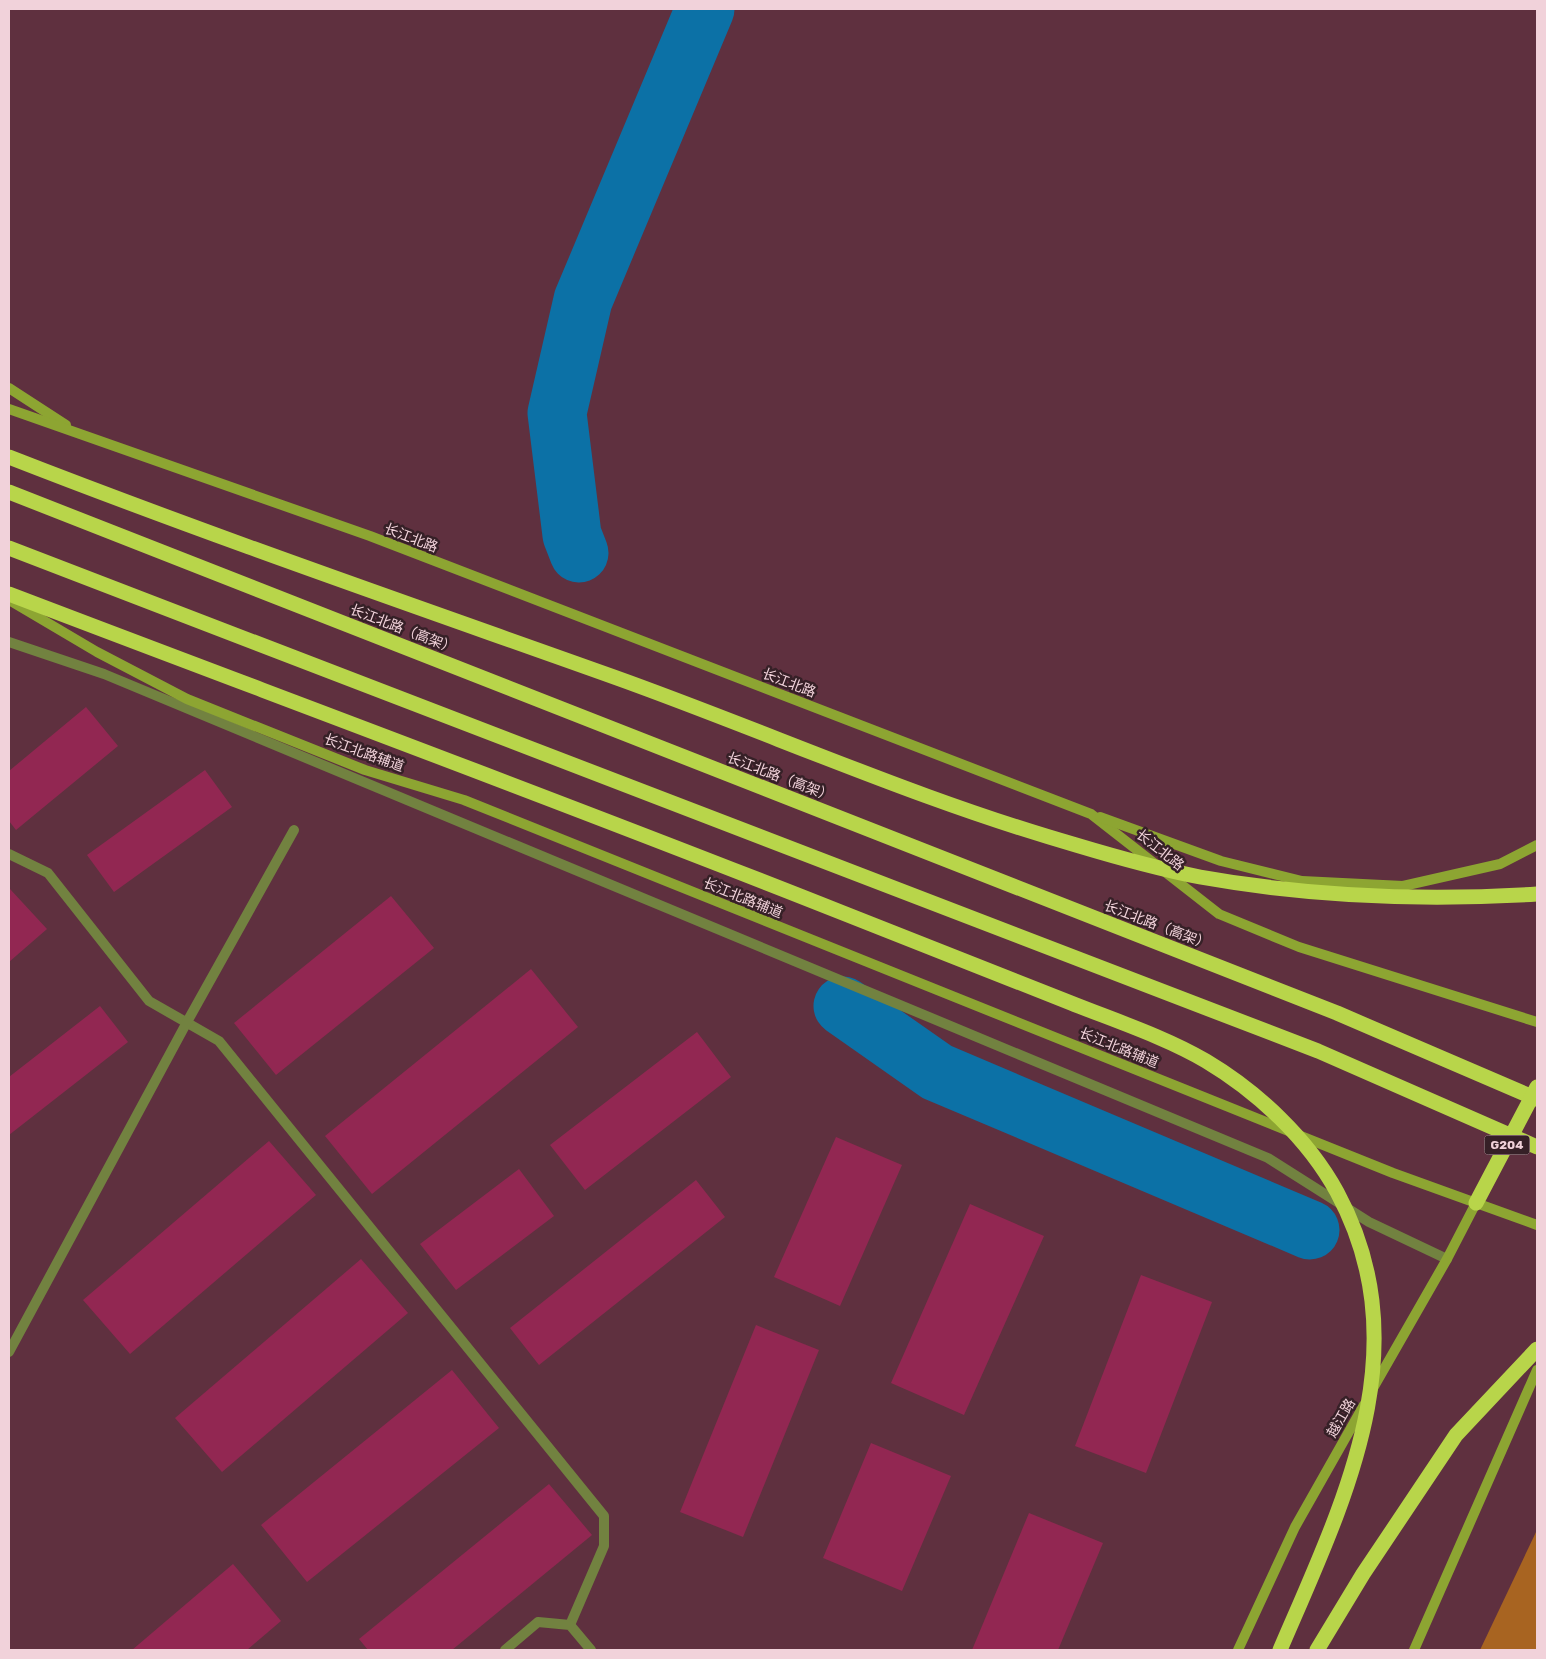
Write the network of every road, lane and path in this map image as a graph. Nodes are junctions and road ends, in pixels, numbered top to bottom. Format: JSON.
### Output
{"nodes":[{"id":1,"x":9,"y":388,"type":"edge"},
{"id":2,"x":9,"y":409,"type":"edge"},
{"id":3,"x":81,"y":434,"type":"junction"},
{"id":4,"x":9,"y":457,"type":"edge"},
{"id":5,"x":9,"y":492,"type":"edge"},
{"id":6,"x":9,"y":548,"type":"edge"},
{"id":7,"x":9,"y":594,"type":"edge"},
{"id":8,"x":9,"y":600,"type":"edge"},
{"id":9,"x":9,"y":642,"type":"edge"},
{"id":10,"x":1091,"y":814,"type":"junction"},
{"id":11,"x":294,"y":830,"type":"dead end"},
{"id":12,"x":1537,"y":845,"type":"edge"},
{"id":13,"x":9,"y":854,"type":"edge"},
{"id":14,"x":1537,"y":894,"type":"edge"},
{"id":15,"x":187,"y":1022,"type":"junction"},
{"id":16,"x":1537,"y":1022,"type":"edge"},
{"id":17,"x":1537,"y":1087,"type":"edge"},
{"id":18,"x":1537,"y":1099,"type":"edge"},
{"id":19,"x":1537,"y":1147,"type":"edge"},
{"id":20,"x":1476,"y":1203,"type":"junction"},
{"id":21,"x":1537,"y":1225,"type":"edge"},
{"id":22,"x":1447,"y":1259,"type":"junction"},
{"id":23,"x":1537,"y":1349,"type":"edge"},
{"id":24,"x":9,"y":1352,"type":"edge"},
{"id":25,"x":1537,"y":1370,"type":"edge"},
{"id":26,"x":570,"y":1625,"type":"junction"},
{"id":27,"x":505,"y":1650,"type":"edge"},
{"id":28,"x":590,"y":1650,"type":"edge"},
{"id":29,"x":1238,"y":1650,"type":"edge"},
{"id":30,"x":1280,"y":1650,"type":"edge"},
{"id":31,"x":1318,"y":1650,"type":"edge"},
{"id":32,"x":1414,"y":1650,"type":"edge"}],
"edges":[{"from":1,"to":3,"type":"main road"},
{"from":2,"to":3,"type":"main road","name":"长江北路"},
{"from":3,"to":10,"type":"main road","name":"长江北路"},
{"from":4,"to":14,"type":"highway"},
{"from":5,"to":18,"type":"highway","name":"长江北路（高架）"},
{"from":6,"to":19,"type":"highway"},
{"from":7,"to":30,"type":"highway"},
{"from":8,"to":20,"type":"main road","name":"长江北路辅道"},
{"from":9,"to":22,"type":"street"},
{"from":10,"to":12,"type":"main road"},
{"from":10,"to":16,"type":"main road","name":"长江北路"},
{"from":11,"to":15,"type":"street"},
{"from":13,"to":15,"type":"street"},
{"from":15,"to":24,"type":"street"},
{"from":15,"to":26,"type":"street"},
{"from":17,"to":20,"type":"highway","number":"G204"},
{"from":20,"to":21,"type":"main road","name":"长江北路辅道"},
{"from":20,"to":22,"type":"main road","name":"越江路"},
{"from":22,"to":29,"type":"main road","name":"越江路"},
{"from":23,"to":31,"type":"highway"},
{"from":25,"to":32,"type":"main road"},
{"from":26,"to":27,"type":"street"},
{"from":26,"to":28,"type":"street"}]}
